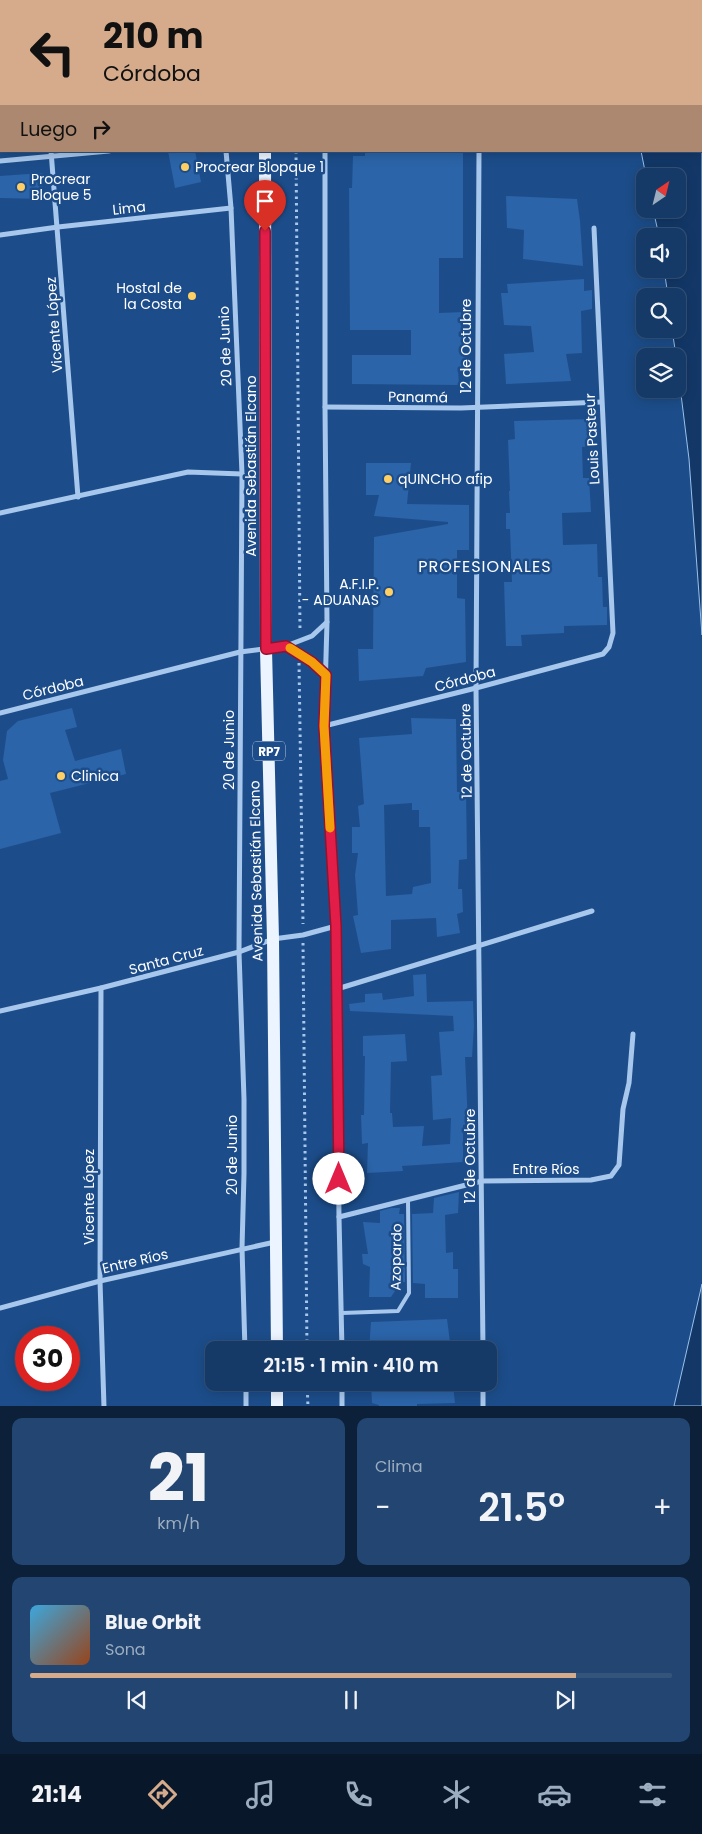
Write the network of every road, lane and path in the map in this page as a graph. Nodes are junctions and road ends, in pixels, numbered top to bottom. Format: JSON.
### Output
{"nodes":[{"id":1,"x":90,"y":152,"type":"edge"},
{"id":2,"x":226,"y":152,"type":"edge"},
{"id":3,"x":265,"y":152,"type":"edge"},
{"id":4,"x":296,"y":152,"type":"edge"},
{"id":5,"x":324,"y":152,"type":"edge"},
{"id":6,"x":479,"y":152,"type":"edge"},
{"id":7,"x":52,"y":154,"type":"edge"},
{"id":8,"x":0,"y":161,"type":"edge"},
{"id":9,"x":231,"y":208,"type":"junction"},
{"id":10,"x":58,"y":227,"type":"junction"},
{"id":11,"x":594,"y":228,"type":"dead end"},
{"id":12,"x":0,"y":235,"type":"edge"},
{"id":13,"x":601,"y":402,"type":"junction"},
{"id":14,"x":324,"y":407,"type":"junction"},
{"id":15,"x":477,"y":408,"type":"junction"},
{"id":16,"x":242,"y":474,"type":"junction"},
{"id":17,"x":78,"y":497,"type":"junction"},
{"id":18,"x":0,"y":513,"type":"edge"},
{"id":19,"x":327,"y":622,"type":"junction"},
{"id":20,"x":298,"y":642,"type":"junction"},
{"id":21,"x":286,"y":646,"type":"junction"},
{"id":22,"x":609,"y":647,"type":"joint"},
{"id":23,"x":266,"y":649,"type":"junction"},
{"id":24,"x":240,"y":652,"type":"junction"},
{"id":25,"x":298,"y":652,"type":"junction"},
{"id":26,"x":326,"y":675,"type":"junction"},
{"id":27,"x":476,"y":688,"type":"junction"},
{"id":28,"x":0,"y":713,"type":"edge"},
{"id":29,"x":324,"y":726,"type":"junction"},
{"id":30,"x":592,"y":911,"type":"dead end"},
{"id":31,"x":336,"y":926,"type":"junction"},
{"id":32,"x":303,"y":936,"type":"junction"},
{"id":33,"x":273,"y":939,"type":"junction"},
{"id":34,"x":480,"y":945,"type":"junction"},
{"id":35,"x":239,"y":952,"type":"junction"},
{"id":36,"x":101,"y":988,"type":"junction"},
{"id":37,"x":337,"y":989,"type":"junction"},
{"id":38,"x":0,"y":1011,"type":"edge"},
{"id":39,"x":633,"y":1034,"type":"dead end"},
{"id":40,"x":482,"y":1181,"type":"junction"},
{"id":41,"x":408,"y":1201,"type":"junction"},
{"id":42,"x":339,"y":1217,"type":"junction"},
{"id":43,"x":276,"y":1242,"type":"junction"},
{"id":44,"x":242,"y":1248,"type":"junction"},
{"id":45,"x":100,"y":1281,"type":"junction"},
{"id":46,"x":0,"y":1308,"type":"edge"},
{"id":47,"x":342,"y":1312,"type":"junction"},
{"id":48,"x":245,"y":1341,"type":"edge"},
{"id":49,"x":277,"y":1341,"type":"edge"},
{"id":50,"x":307,"y":1341,"type":"edge"},
{"id":51,"x":342,"y":1341,"type":"edge"},
{"id":52,"x":483,"y":1341,"type":"edge"},
{"id":53,"x":246,"y":1391,"type":"edge"},
{"id":54,"x":277,"y":1391,"type":"edge"},
{"id":55,"x":308,"y":1391,"type":"edge"},
{"id":56,"x":342,"y":1391,"type":"edge"},
{"id":57,"x":483,"y":1391,"type":"edge"},
{"id":58,"x":104,"y":1406,"type":"edge"},
{"id":59,"x":246,"y":1406,"type":"edge"},
{"id":60,"x":277,"y":1406,"type":"edge"},
{"id":61,"x":308,"y":1406,"type":"edge"},
{"id":62,"x":342,"y":1406,"type":"edge"},
{"id":63,"x":483,"y":1406,"type":"edge"}],
"edges":[{"from":1,"to":7,"type":"street"},
{"from":2,"to":9,"type":"street","name":"20 de Junio"},
{"from":3,"to":23,"type":"main road","name":"Avenida Sebastián Elcano","number":"RP7"},
{"from":4,"to":20,"type":"path"},
{"from":5,"to":14,"type":"street"},
{"from":6,"to":15,"type":"street","name":"12 de Octubre"},
{"from":7,"to":8,"type":"street"},
{"from":7,"to":10,"type":"street","name":"Vicente López"},
{"from":9,"to":10,"type":"street","name":"Lima"},
{"from":9,"to":16,"type":"street","name":"20 de Junio"},
{"from":10,"to":12,"type":"street","name":"Lima"},
{"from":10,"to":17,"type":"street","name":"Vicente López"},
{"from":11,"to":13,"type":"street","name":"Louis Pasteur"},
{"from":13,"to":15,"type":"street","name":"Panamá"},
{"from":13,"to":22,"type":"street","name":"Louis Pasteur"},
{"from":14,"to":15,"type":"street","name":"Panamá"},
{"from":14,"to":19,"type":"street"},
{"from":15,"to":27,"type":"street","name":"12 de Octubre"},
{"from":16,"to":17,"type":"street"},
{"from":16,"to":24,"type":"street","name":"20 de Junio"},
{"from":17,"to":18,"type":"street"},
{"from":19,"to":20,"type":"street","name":"Córdoba"},
{"from":19,"to":26,"type":"street"},
{"from":20,"to":21,"type":"street","name":"Córdoba"},
{"from":21,"to":23,"type":"street","name":"Córdoba"},
{"from":21,"to":25,"type":"street"},
{"from":22,"to":27,"type":"street","name":"Córdoba"},
{"from":23,"to":24,"type":"street","name":"Córdoba"},
{"from":23,"to":33,"type":"main road","name":"Avenida Sebastián Elcano","number":"RP7"},
{"from":24,"to":28,"type":"street","name":"Córdoba"},
{"from":24,"to":35,"type":"street","name":"20 de Junio"},
{"from":25,"to":26,"type":"street"},
{"from":25,"to":32,"type":"path"},
{"from":26,"to":29,"type":"street"},
{"from":27,"to":29,"type":"street","name":"Córdoba"},
{"from":27,"to":34,"type":"street","name":"12 de Octubre"},
{"from":29,"to":31,"type":"street"},
{"from":30,"to":34,"type":"street"},
{"from":31,"to":32,"type":"street","name":"Santa Cruz"},
{"from":31,"to":37,"type":"street"},
{"from":32,"to":33,"type":"street","name":"Santa Cruz"},
{"from":32,"to":50,"type":"path"},
{"from":33,"to":35,"type":"street","name":"Santa Cruz"},
{"from":33,"to":43,"type":"main road","name":"Avenida Sebastián Elcano","number":"RP7"},
{"from":34,"to":37,"type":"street"},
{"from":34,"to":40,"type":"street","name":"12 de Octubre"},
{"from":35,"to":36,"type":"street","name":"Santa Cruz"},
{"from":35,"to":44,"type":"street","name":"20 de Junio"},
{"from":36,"to":38,"type":"street","name":"Santa Cruz"},
{"from":36,"to":45,"type":"street","name":"Vicente López"},
{"from":37,"to":42,"type":"street"},
{"from":39,"to":40,"type":"street","name":"Entre Ríos"},
{"from":40,"to":41,"type":"street","name":"Entre Ríos"},
{"from":40,"to":52,"type":"street","name":"12 de Octubre"},
{"from":41,"to":42,"type":"street","name":"Entre Ríos"},
{"from":41,"to":47,"type":"lane","name":"Azopardo"},
{"from":42,"to":47,"type":"street"},
{"from":43,"to":44,"type":"street","name":"Entre Ríos"},
{"from":43,"to":49,"type":"main road","name":"Avenida Sebastián Elcano","number":"RP7"},
{"from":44,"to":45,"type":"street","name":"Entre Ríos"},
{"from":44,"to":48,"type":"street","name":"20 de Junio"},
{"from":45,"to":46,"type":"street","name":"Entre Ríos"},
{"from":45,"to":58,"type":"street","name":"Vicente López"},
{"from":47,"to":51,"type":"street"},
{"from":53,"to":59,"type":"street"},
{"from":54,"to":60,"type":"main road"},
{"from":55,"to":61,"type":"path"},
{"from":56,"to":62,"type":"street"},
{"from":57,"to":63,"type":"street"}]}
